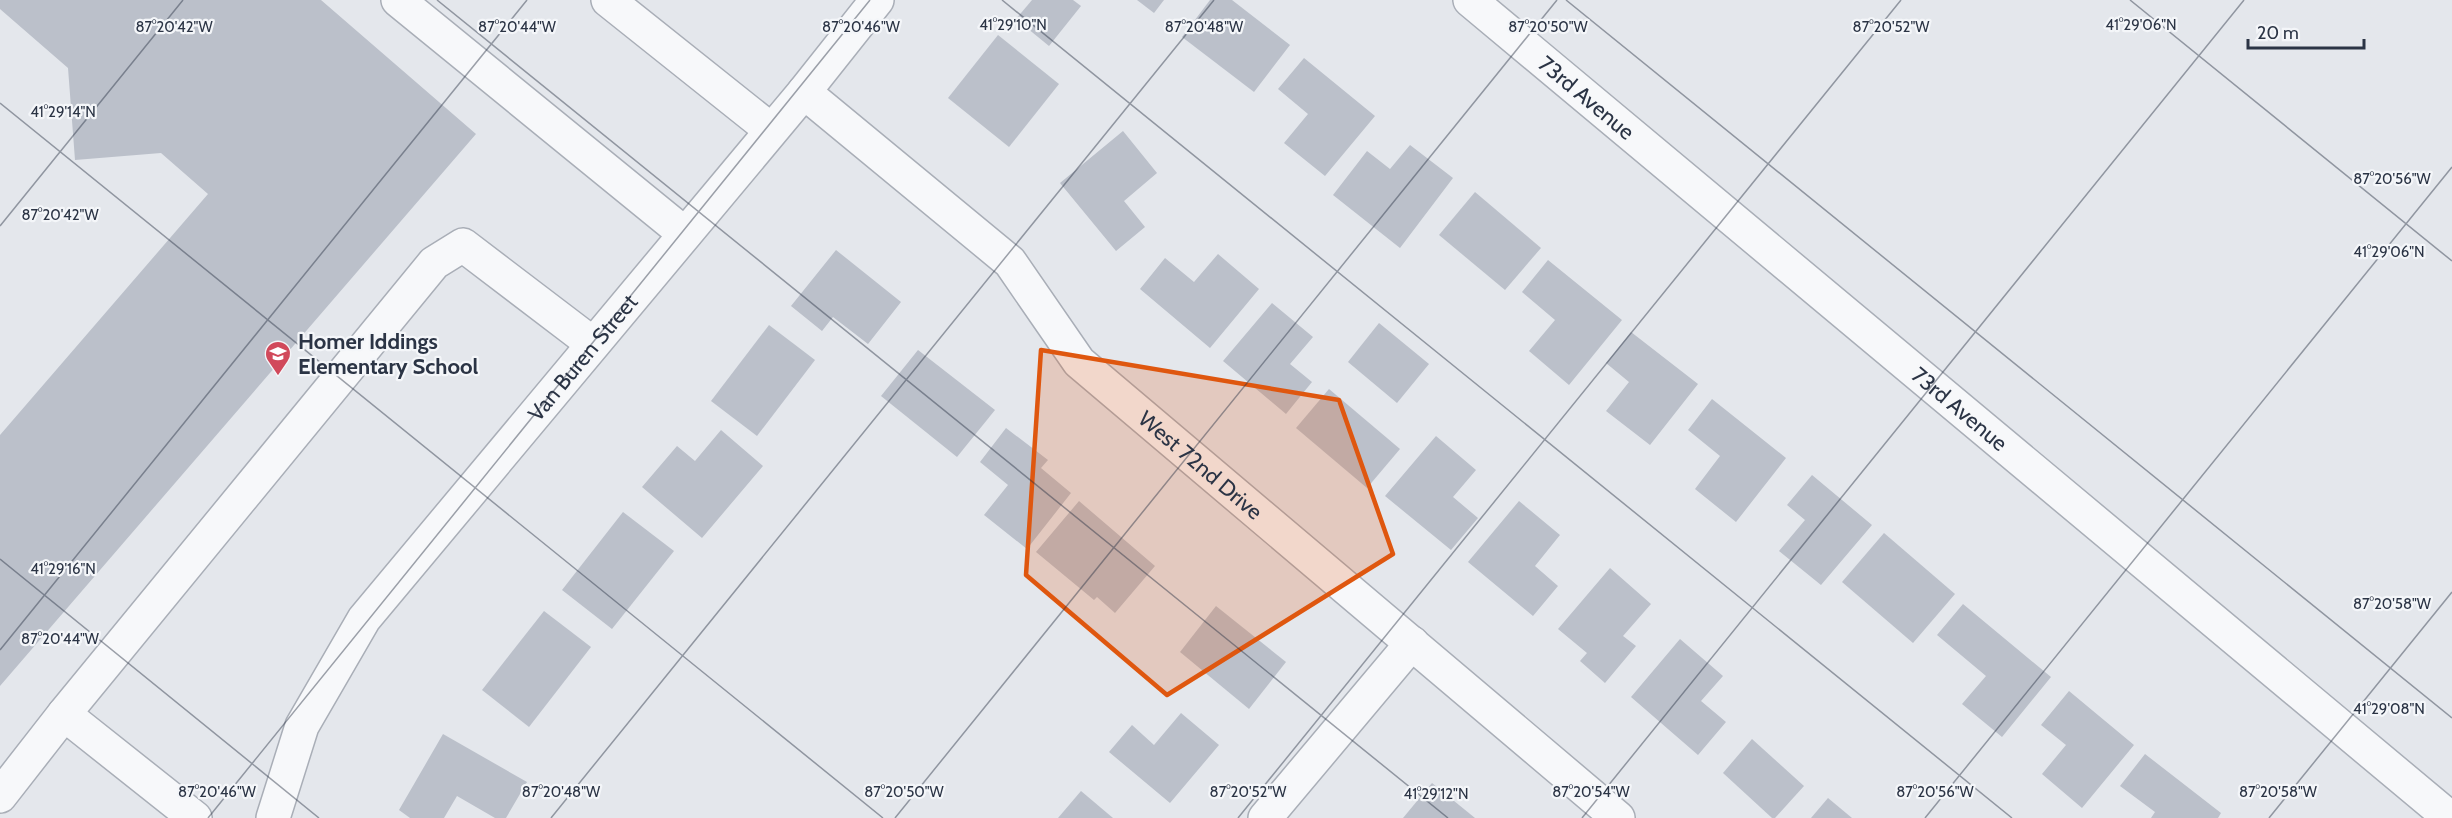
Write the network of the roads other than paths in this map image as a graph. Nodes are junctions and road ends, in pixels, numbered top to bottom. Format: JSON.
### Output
{"nodes":[{"id":1,"x":398,"y":0,"type":"edge"},
{"id":2,"x":608,"y":0,"type":"edge"},
{"id":3,"x":877,"y":0,"type":"edge"},
{"id":4,"x":1470,"y":0,"type":"edge"},
{"id":5,"x":804,"y":92,"type":"junction"},
{"id":6,"x":771,"y":130,"type":"junction"},
{"id":7,"x":685,"y":234,"type":"junction"},
{"id":8,"x":594,"y":344,"type":"junction"},
{"id":9,"x":1412,"y":643,"type":"junction"},
{"id":10,"x":64,"y":714,"type":"junction"},
{"id":11,"x":0,"y":796,"type":"edge"},
{"id":12,"x":195,"y":818,"type":"edge"},
{"id":13,"x":273,"y":818,"type":"edge"},
{"id":14,"x":1265,"y":818,"type":"edge"},
{"id":15,"x":1618,"y":818,"type":"edge"},
{"id":16,"x":2450,"y":818,"type":"edge"}],
"edges":[{"from":1,"to":7,"type":"street"},
{"from":2,"to":6,"type":"street"},
{"from":3,"to":5,"type":"street","name":"Van Buren Street"},
{"from":4,"to":16,"type":"street","name":"73rd Avenue"},
{"from":5,"to":6,"type":"street","name":"Van Buren Street"},
{"from":5,"to":9,"type":"street","name":"West 72nd Drive"},
{"from":6,"to":7,"type":"street","name":"Van Buren Street"},
{"from":7,"to":8,"type":"street","name":"Van Buren Street"},
{"from":8,"to":10,"type":"street"},
{"from":8,"to":13,"type":"street","name":"Van Buren Street"},
{"from":9,"to":14,"type":"street"},
{"from":9,"to":15,"type":"street","name":"West 72nd Drive"},
{"from":10,"to":11,"type":"street"},
{"from":10,"to":12,"type":"street"}]}
